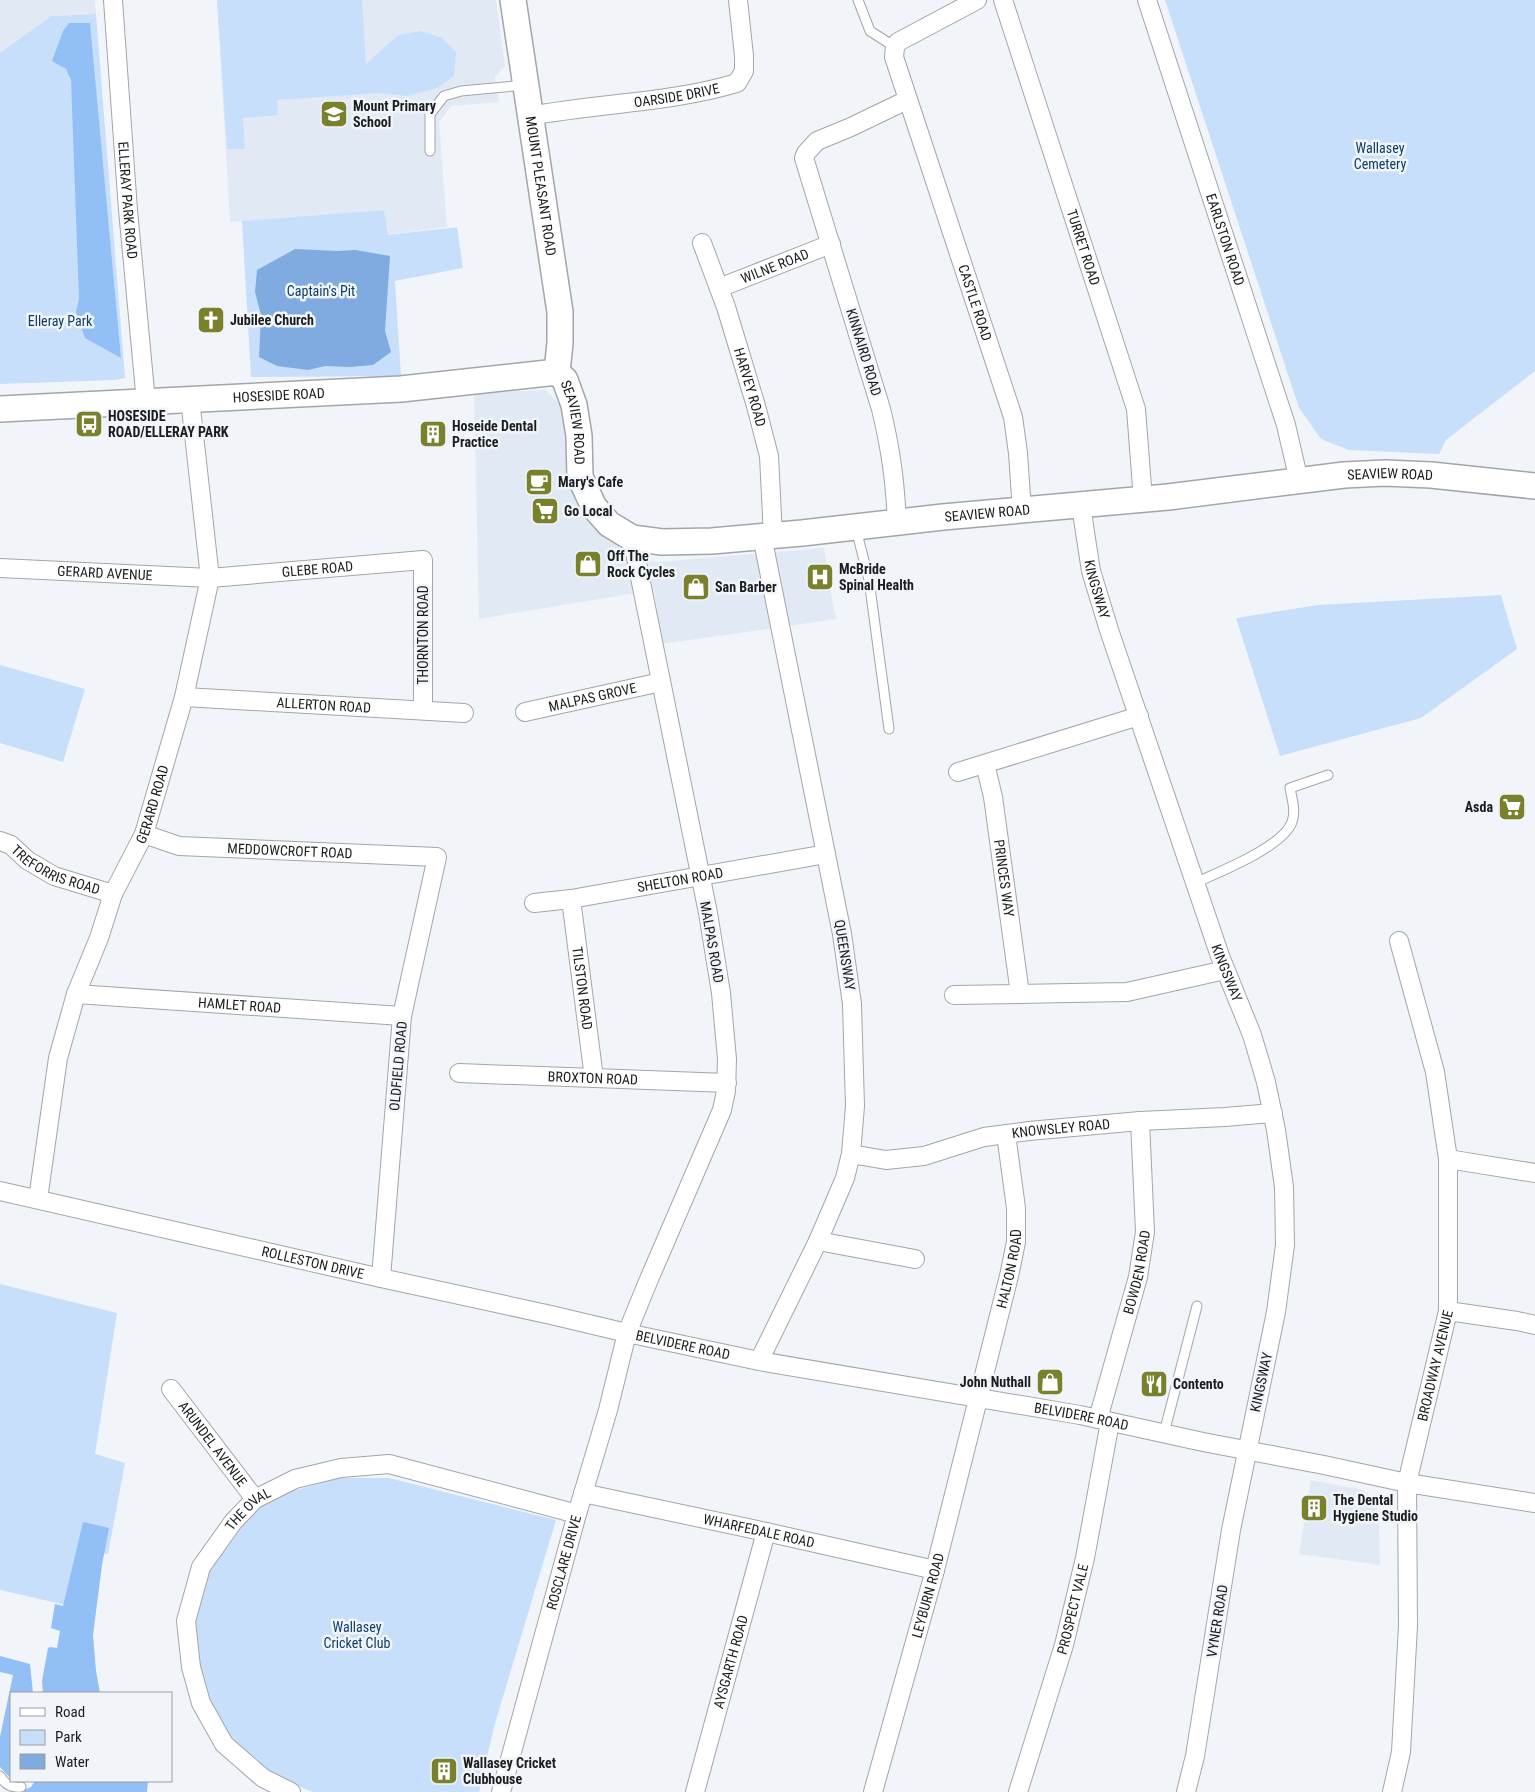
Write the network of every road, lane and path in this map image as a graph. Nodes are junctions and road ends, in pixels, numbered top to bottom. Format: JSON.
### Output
{"nodes":[{"id":1,"x":113,"y":0,"type":"edge"},
{"id":2,"x":513,"y":0,"type":"edge"},
{"id":3,"x":738,"y":0,"type":"edge"},
{"id":4,"x":858,"y":0,"type":"edge"},
{"id":5,"x":977,"y":0,"type":"edge"},
{"id":6,"x":1003,"y":0,"type":"edge"},
{"id":7,"x":1147,"y":0,"type":"edge"},
{"id":8,"x":895,"y":48,"type":"junction"},
{"id":9,"x":526,"y":86,"type":"junction"},
{"id":10,"x":907,"y":100,"type":"junction"},
{"id":11,"x":530,"y":116,"type":"junction"},
{"id":12,"x":430,"y":150,"type":"dead end"},
{"id":13,"x":702,"y":244,"type":"dead end"},
{"id":14,"x":831,"y":244,"type":"junction"},
{"id":15,"x":719,"y":288,"type":"junction"},
{"id":16,"x":556,"y":372,"type":"junction"},
{"id":17,"x":190,"y":399,"type":"junction"},
{"id":18,"x":146,"y":402,"type":"junction"},
{"id":19,"x":0,"y":409,"type":"edge"},
{"id":20,"x":1299,"y":481,"type":"junction"},
{"id":21,"x":1535,"y":486,"type":"edge"},
{"id":22,"x":1143,"y":500,"type":"junction"},
{"id":23,"x":1081,"y":506,"type":"junction"},
{"id":24,"x":1022,"y":511,"type":"junction"},
{"id":25,"x":896,"y":523,"type":"junction"},
{"id":26,"x":856,"y":527,"type":"junction"},
{"id":27,"x":768,"y":536,"type":"junction"},
{"id":28,"x":632,"y":538,"type":"junction"},
{"id":29,"x":423,"y":560,"type":"joint"},
{"id":30,"x":0,"y":568,"type":"edge"},
{"id":31,"x":210,"y":578,"type":"junction"},
{"id":32,"x":661,"y":682,"type":"junction"},
{"id":33,"x":184,"y":696,"type":"junction"},
{"id":34,"x":423,"y":710,"type":"junction"},
{"id":35,"x":525,"y":712,"type":"dead end"},
{"id":36,"x":464,"y":713,"type":"dead end"},
{"id":37,"x":1139,"y":716,"type":"junction"},
{"id":38,"x":889,"y":729,"type":"dead end"},
{"id":39,"x":985,"y":764,"type":"junction"},
{"id":40,"x":958,"y":772,"type":"dead end"},
{"id":41,"x":1328,"y":775,"type":"dead end"},
{"id":42,"x":144,"y":834,"type":"junction"},
{"id":43,"x":0,"y":841,"type":"edge"},
{"id":44,"x":826,"y":854,"type":"junction"},
{"id":45,"x":438,"y":857,"type":"joint"},
{"id":46,"x":700,"y":877,"type":"junction"},
{"id":47,"x":1195,"y":883,"type":"junction"},
{"id":48,"x":113,"y":894,"type":"junction"},
{"id":49,"x":571,"y":899,"type":"junction"},
{"id":50,"x":534,"y":903,"type":"dead end"},
{"id":51,"x":1399,"y":942,"type":"dead end"},
{"id":52,"x":1225,"y":970,"type":"junction"},
{"id":53,"x":76,"y":994,"type":"junction"},
{"id":54,"x":1020,"y":994,"type":"junction"},
{"id":55,"x":954,"y":995,"type":"dead end"},
{"id":56,"x":402,"y":1016,"type":"junction"},
{"id":57,"x":459,"y":1073,"type":"dead end"},
{"id":58,"x":594,"y":1078,"type":"junction"},
{"id":59,"x":727,"y":1083,"type":"junction"},
{"id":60,"x":1273,"y":1113,"type":"junction"},
{"id":61,"x":1140,"y":1121,"type":"junction"},
{"id":62,"x":1006,"y":1134,"type":"junction"},
{"id":63,"x":851,"y":1154,"type":"junction"},
{"id":64,"x":1448,"y":1159,"type":"junction"},
{"id":65,"x":1535,"y":1173,"type":"edge"},
{"id":66,"x":0,"y":1190,"type":"edge"},
{"id":67,"x":38,"y":1199,"type":"junction"},
{"id":68,"x":818,"y":1241,"type":"junction"},
{"id":69,"x":915,"y":1259,"type":"dead end"},
{"id":70,"x":381,"y":1278,"type":"junction"},
{"id":71,"x":1197,"y":1306,"type":"dead end"},
{"id":72,"x":1448,"y":1311,"type":"junction"},
{"id":73,"x":1535,"y":1325,"type":"edge"},
{"id":74,"x":627,"y":1334,"type":"junction"},
{"id":75,"x":759,"y":1361,"type":"junction"},
{"id":76,"x":171,"y":1389,"type":"dead end"},
{"id":77,"x":978,"y":1399,"type":"junction"},
{"id":78,"x":1104,"y":1420,"type":"junction"},
{"id":79,"x":1164,"y":1434,"type":"junction"},
{"id":80,"x":1246,"y":1451,"type":"junction"},
{"id":81,"x":1407,"y":1483,"type":"junction"},
{"id":82,"x":583,"y":1493,"type":"junction"},
{"id":83,"x":255,"y":1499,"type":"junction"},
{"id":84,"x":1535,"y":1504,"type":"edge"},
{"id":85,"x":577,"y":1514,"type":"junction"},
{"id":86,"x":766,"y":1532,"type":"junction"},
{"id":87,"x":935,"y":1570,"type":"junction"},
{"id":88,"x":0,"y":1776,"type":"edge"},
{"id":89,"x":21,"y":1787,"type":"dead end"},
{"id":90,"x":292,"y":1792,"type":"edge"},
{"id":91,"x":501,"y":1792,"type":"edge"},
{"id":92,"x":695,"y":1792,"type":"edge"},
{"id":93,"x":873,"y":1792,"type":"edge"},
{"id":94,"x":1018,"y":1792,"type":"edge"},
{"id":95,"x":1186,"y":1792,"type":"edge"},
{"id":96,"x":1392,"y":1792,"type":"edge"}],
"edges":[{"from":1,"to":18,"type":"street","name":"ELLERAY PARK ROAD"},
{"from":2,"to":9,"type":"street","name":"MOUNT PLEASANT ROAD"},
{"from":3,"to":11,"type":"street","name":"OARSIDE DRIVE"},
{"from":4,"to":8,"type":"lane"},
{"from":5,"to":8,"type":"street"},
{"from":6,"to":22,"type":"street","name":"TURRET ROAD"},
{"from":7,"to":20,"type":"street","name":"EARLSTON ROAD"},
{"from":8,"to":10,"type":"street","name":"CASTLE ROAD"},
{"from":9,"to":11,"type":"street","name":"MOUNT PLEASANT ROAD"},
{"from":9,"to":12,"type":"lane"},
{"from":10,"to":14,"type":"street","name":"KINNAIRD ROAD"},
{"from":10,"to":24,"type":"street","name":"CASTLE ROAD"},
{"from":11,"to":16,"type":"street","name":"MOUNT PLEASANT ROAD"},
{"from":13,"to":15,"type":"street","name":"HARVEY ROAD"},
{"from":14,"to":15,"type":"street","name":"WILNE ROAD"},
{"from":14,"to":25,"type":"street","name":"KINNAIRD ROAD"},
{"from":15,"to":27,"type":"street","name":"HARVEY ROAD"},
{"from":16,"to":17,"type":"street","name":"HOSESIDE ROAD"},
{"from":16,"to":28,"type":"street","name":"SEAVIEW ROAD"},
{"from":17,"to":18,"type":"street","name":"HOSESIDE ROAD"},
{"from":17,"to":31,"type":"street","name":"GERARD ROAD"},
{"from":18,"to":19,"type":"street","name":"HOSESIDE ROAD"},
{"from":20,"to":21,"type":"street","name":"SEAVIEW ROAD"},
{"from":20,"to":22,"type":"street","name":"SEAVIEW ROAD"},
{"from":22,"to":23,"type":"street","name":"SEAVIEW ROAD"},
{"from":23,"to":24,"type":"street","name":"SEAVIEW ROAD"},
{"from":23,"to":37,"type":"street","name":"KINGSWAY"},
{"from":24,"to":25,"type":"street","name":"SEAVIEW ROAD"},
{"from":25,"to":26,"type":"street","name":"SEAVIEW ROAD"},
{"from":26,"to":27,"type":"street","name":"SEAVIEW ROAD"},
{"from":26,"to":38,"type":"lane"},
{"from":27,"to":28,"type":"street","name":"SEAVIEW ROAD"},
{"from":27,"to":44,"type":"street","name":"QUEENSWAY"},
{"from":28,"to":32,"type":"street","name":"MALPAS ROAD"},
{"from":29,"to":31,"type":"street","name":"GLEBE ROAD"},
{"from":29,"to":34,"type":"street","name":"THORNTON ROAD"},
{"from":30,"to":31,"type":"street","name":"GERARD AVENUE"},
{"from":31,"to":33,"type":"street","name":"GERARD ROAD"},
{"from":32,"to":35,"type":"street","name":"MALPAS GROVE"},
{"from":32,"to":46,"type":"street","name":"MALPAS ROAD"},
{"from":33,"to":34,"type":"street","name":"ALLERTON ROAD"},
{"from":33,"to":42,"type":"street","name":"GERARD ROAD"},
{"from":34,"to":36,"type":"street","name":"ALLERTON ROAD"},
{"from":37,"to":39,"type":"street"},
{"from":37,"to":47,"type":"street","name":"KINGSWAY"},
{"from":39,"to":40,"type":"street"},
{"from":39,"to":54,"type":"street","name":"PRINCES WAY"},
{"from":41,"to":47,"type":"lane"},
{"from":42,"to":45,"type":"street","name":"MEDDOWCROFT ROAD"},
{"from":42,"to":48,"type":"street","name":"GERARD ROAD"},
{"from":43,"to":48,"type":"street","name":"TREFORRIS ROAD"},
{"from":44,"to":46,"type":"street","name":"SHELTON ROAD"},
{"from":44,"to":63,"type":"street","name":"QUEENSWAY"},
{"from":45,"to":56,"type":"street","name":"OLDFIELD ROAD"},
{"from":46,"to":49,"type":"street","name":"SHELTON ROAD"},
{"from":46,"to":59,"type":"street","name":"MALPAS ROAD"},
{"from":47,"to":52,"type":"street","name":"KINGSWAY"},
{"from":48,"to":53,"type":"street","name":"GERARD ROAD"},
{"from":49,"to":50,"type":"street","name":"SHELTON ROAD"},
{"from":49,"to":58,"type":"street","name":"TILSTON ROAD"},
{"from":51,"to":64,"type":"street","name":"BROADWAY AVENUE"},
{"from":52,"to":54,"type":"street"},
{"from":52,"to":60,"type":"street","name":"KINGSWAY"},
{"from":53,"to":56,"type":"street","name":"HAMLET ROAD"},
{"from":53,"to":67,"type":"street","name":"GERARD ROAD"},
{"from":54,"to":55,"type":"street"},
{"from":56,"to":70,"type":"street","name":"OLDFIELD ROAD"},
{"from":57,"to":58,"type":"street","name":"BROXTON ROAD"},
{"from":58,"to":59,"type":"street","name":"BROXTON ROAD"},
{"from":59,"to":74,"type":"street","name":"MALPAS ROAD"},
{"from":60,"to":61,"type":"street","name":"KNOWSLEY ROAD"},
{"from":60,"to":80,"type":"street","name":"KINGSWAY"},
{"from":61,"to":62,"type":"street","name":"KNOWSLEY ROAD"},
{"from":61,"to":78,"type":"street","name":"BOWDEN ROAD"},
{"from":62,"to":63,"type":"street","name":"KNOWSLEY ROAD"},
{"from":62,"to":77,"type":"street","name":"HALTON ROAD"},
{"from":63,"to":68,"type":"street","name":"QUEENSWAY"},
{"from":64,"to":65,"type":"street"},
{"from":64,"to":72,"type":"street","name":"BROADWAY AVENUE"},
{"from":66,"to":67,"type":"street","name":"ROLLESTON DRIVE"},
{"from":67,"to":70,"type":"street","name":"ROLLESTON DRIVE"},
{"from":68,"to":69,"type":"street"},
{"from":68,"to":75,"type":"street","name":"QUEENSWAY"},
{"from":70,"to":74,"type":"street","name":"ROLLESTON DRIVE"},
{"from":71,"to":79,"type":"lane"},
{"from":72,"to":73,"type":"street"},
{"from":72,"to":81,"type":"street","name":"BROADWAY AVENUE"},
{"from":74,"to":75,"type":"street","name":"BELVIDERE ROAD"},
{"from":74,"to":82,"type":"street","name":"ROSCLARE DRIVE"},
{"from":75,"to":77,"type":"street","name":"BELVIDERE ROAD"},
{"from":76,"to":83,"type":"street","name":"ARUNDEL AVENUE"},
{"from":77,"to":78,"type":"street","name":"BELVIDERE ROAD"},
{"from":77,"to":87,"type":"street","name":"LEYBURN ROAD"},
{"from":78,"to":79,"type":"street","name":"BELVIDERE ROAD"},
{"from":78,"to":94,"type":"street","name":"PROSPECT VALE"},
{"from":79,"to":80,"type":"street","name":"BELVIDERE ROAD"},
{"from":80,"to":81,"type":"street","name":"BELVIDERE ROAD"},
{"from":80,"to":95,"type":"street","name":"VYNER ROAD"},
{"from":81,"to":84,"type":"street","name":"BELVIDERE ROAD"},
{"from":81,"to":96,"type":"street","name":"BROADWAY AVENUE"},
{"from":82,"to":85,"type":"street","name":"ROSCLARE DRIVE"},
{"from":82,"to":86,"type":"street","name":"WHARFEDALE ROAD"},
{"from":83,"to":85,"type":"street","name":"THE OVAL"},
{"from":83,"to":90,"type":"street","name":"THE OVAL"},
{"from":85,"to":91,"type":"street","name":"ROSCLARE DRIVE"},
{"from":86,"to":87,"type":"street","name":"WHARFEDALE ROAD"},
{"from":86,"to":92,"type":"street","name":"AYSGARTH ROAD"},
{"from":87,"to":93,"type":"street","name":"LEYBURN ROAD"},
{"from":88,"to":89,"type":"lane"}]}
